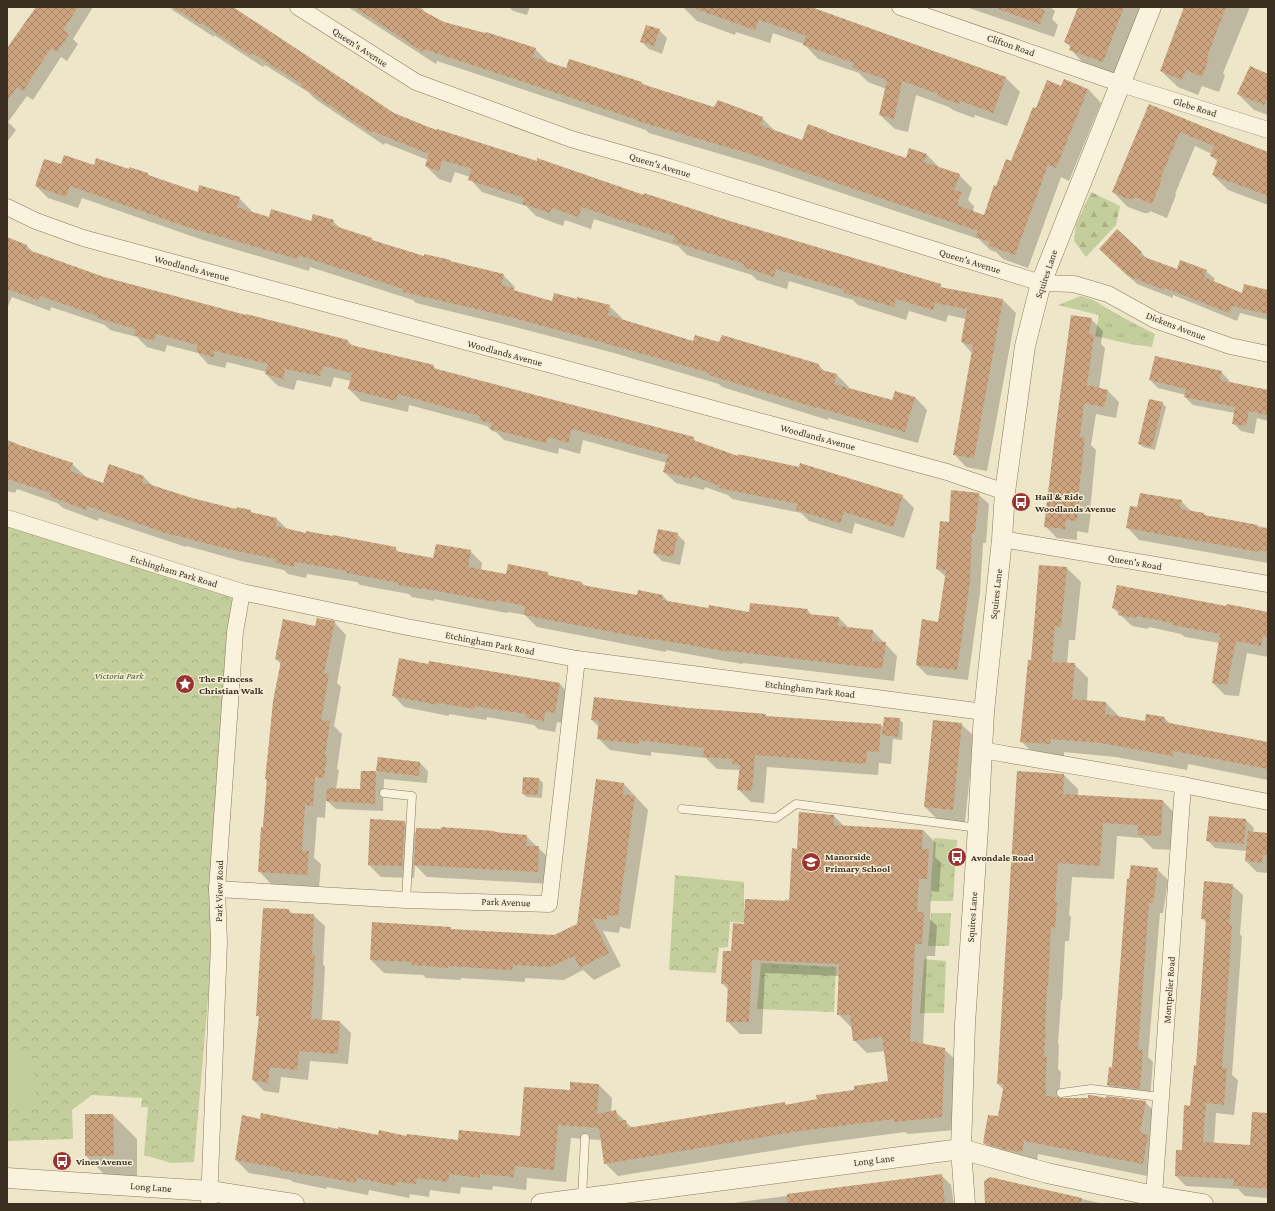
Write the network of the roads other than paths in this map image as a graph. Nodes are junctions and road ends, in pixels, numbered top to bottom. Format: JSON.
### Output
{"nodes":[{"id":1,"x":298,"y":7,"type":"edge"},
{"id":2,"x":900,"y":7,"type":"edge"},
{"id":3,"x":1151,"y":7,"type":"edge"},
{"id":4,"x":1121,"y":84,"type":"junction"},
{"id":5,"x":1268,"y":130,"type":"edge"},
{"id":6,"x":7,"y":207,"type":"edge"},
{"id":7,"x":1041,"y":283,"type":"junction"},
{"id":8,"x":1268,"y":354,"type":"edge"},
{"id":9,"x":1005,"y":492,"type":"junction"},
{"id":10,"x":7,"y":518,"type":"edge"},
{"id":11,"x":1002,"y":539,"type":"junction"},
{"id":12,"x":1268,"y":584,"type":"edge"},
{"id":13,"x":242,"y":592,"type":"junction"},
{"id":14,"x":577,"y":660,"type":"junction"},
{"id":15,"x":984,"y":712,"type":"junction"},
{"id":16,"x":982,"y":750,"type":"junction"},
{"id":17,"x":1183,"y":785,"type":"junction"},
{"id":18,"x":384,"y":793,"type":"dead end"},
{"id":19,"x":1268,"y":802,"type":"edge"},
{"id":20,"x":682,"y":809,"type":"dead end"},
{"id":21,"x":978,"y":828,"type":"junction"},
{"id":22,"x":217,"y":888,"type":"junction"},
{"id":23,"x":406,"y":900,"type":"junction"},
{"id":24,"x":1062,"y":1093,"type":"dead end"},
{"id":25,"x":1161,"y":1097,"type":"junction"},
{"id":26,"x":586,"y":1138,"type":"dead end"},
{"id":27,"x":961,"y":1149,"type":"junction"},
{"id":28,"x":7,"y":1178,"type":"edge"},
{"id":29,"x":1154,"y":1196,"type":"junction"},
{"id":30,"x":210,"y":1197,"type":"edge"},
{"id":31,"x":582,"y":1198,"type":"junction"},
{"id":32,"x":294,"y":1204,"type":"edge"},
{"id":33,"x":541,"y":1204,"type":"edge"},
{"id":34,"x":965,"y":1204,"type":"edge"},
{"id":35,"x":1203,"y":1204,"type":"edge"}],
"edges":[{"from":1,"to":7,"type":"street","name":"Queen's Avenue"},
{"from":2,"to":4,"type":"street","name":"Clifton Road"},
{"from":3,"to":4,"type":"street","name":"Squires Lane"},
{"from":4,"to":5,"type":"street","name":"Glebe Road"},
{"from":4,"to":7,"type":"street","name":"Squires Lane"},
{"from":6,"to":9,"type":"street","name":"Woodlands Avenue"},
{"from":7,"to":8,"type":"street","name":"Dickens Avenue"},
{"from":7,"to":9,"type":"street","name":"Squires Lane"},
{"from":9,"to":11,"type":"street","name":"Squires Lane"},
{"from":10,"to":13,"type":"street","name":"Etchingham Park Road"},
{"from":11,"to":12,"type":"street","name":"Queen's Road"},
{"from":11,"to":15,"type":"street","name":"Squires Lane"},
{"from":13,"to":14,"type":"street","name":"Etchingham Park Road"},
{"from":13,"to":22,"type":"street","name":"Park View Road"},
{"from":14,"to":15,"type":"street","name":"Etchingham Park Road"},
{"from":14,"to":23,"type":"street","name":"Park Avenue"},
{"from":15,"to":16,"type":"street","name":"Squires Lane"},
{"from":16,"to":17,"type":"street"},
{"from":16,"to":21,"type":"street","name":"Squires Lane"},
{"from":17,"to":19,"type":"street"},
{"from":17,"to":25,"type":"street","name":"Montpelier Road"},
{"from":18,"to":23,"type":"lane"},
{"from":20,"to":21,"type":"lane"},
{"from":21,"to":27,"type":"street","name":"Squires Lane"},
{"from":22,"to":23,"type":"street","name":"Park Avenue"},
{"from":22,"to":30,"type":"street","name":"Park View Road"},
{"from":24,"to":25,"type":"lane"},
{"from":25,"to":29,"type":"street","name":"Montpelier Road"},
{"from":26,"to":31,"type":"lane"},
{"from":27,"to":29,"type":"street","name":"Long Lane"},
{"from":27,"to":31,"type":"street","name":"Long Lane"},
{"from":27,"to":34,"type":"street","name":"Squires Lane"},
{"from":28,"to":30,"type":"street","name":"Long Lane"},
{"from":29,"to":35,"type":"street","name":"Long Lane"},
{"from":30,"to":32,"type":"street","name":"Long Lane"},
{"from":31,"to":33,"type":"street","name":"Long Lane"}]}
